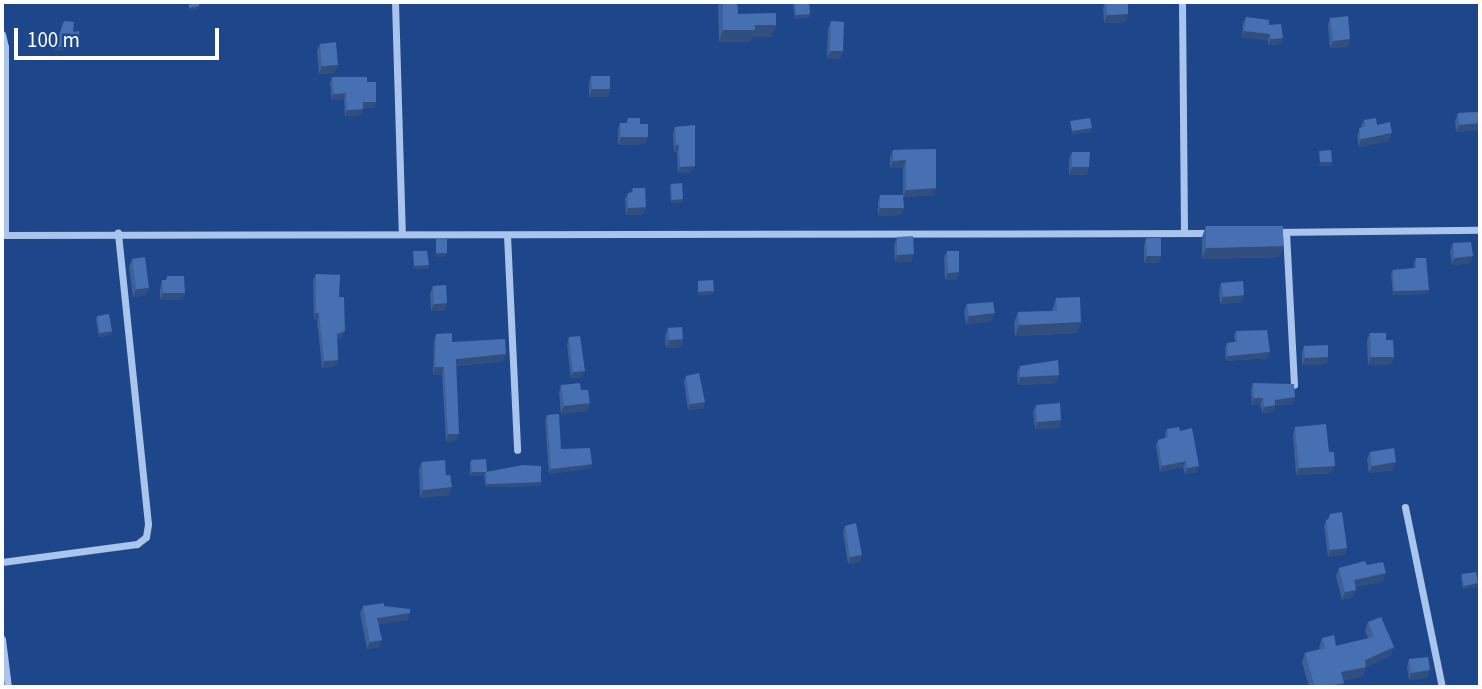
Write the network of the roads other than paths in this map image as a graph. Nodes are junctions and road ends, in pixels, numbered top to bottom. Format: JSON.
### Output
{"nodes":[{"id":1,"x":395,"y":2,"type":"edge"},
{"id":2,"x":1182,"y":2,"type":"edge"},
{"id":3,"x":2,"y":34,"type":"edge"},
{"id":4,"x":1480,"y":230,"type":"edge"},
{"id":5,"x":1222,"y":232,"type":"edge"},
{"id":6,"x":1261,"y":232,"type":"edge"},
{"id":7,"x":1286,"y":232,"type":"junction"},
{"id":8,"x":118,"y":233,"type":"junction"},
{"id":9,"x":402,"y":233,"type":"junction"},
{"id":10,"x":1184,"y":233,"type":"junction"},
{"id":11,"x":3,"y":235,"type":"edge"},
{"id":12,"x":507,"y":235,"type":"junction"},
{"id":13,"x":1294,"y":385,"type":"edge"},
{"id":14,"x":517,"y":450,"type":"dead end"},
{"id":15,"x":1405,"y":507,"type":"dead end"},
{"id":16,"x":2,"y":562,"type":"edge"},
{"id":17,"x":2,"y":639,"type":"edge"},
{"id":18,"x":8,"y":687,"type":"edge"},
{"id":19,"x":1442,"y":687,"type":"edge"}],
"edges":[{"from":1,"to":9,"type":"street"},
{"from":2,"to":10,"type":"street"},
{"from":3,"to":11,"type":"street"},
{"from":4,"to":7,"type":"street"},
{"from":5,"to":10,"type":"street"},
{"from":6,"to":7,"type":"street"},
{"from":7,"to":13,"type":"street"},
{"from":8,"to":9,"type":"street"},
{"from":8,"to":11,"type":"street"},
{"from":8,"to":16,"type":"street"},
{"from":9,"to":12,"type":"street"},
{"from":10,"to":12,"type":"street"},
{"from":12,"to":14,"type":"street"},
{"from":15,"to":19,"type":"street"},
{"from":17,"to":18,"type":"street"}]}
